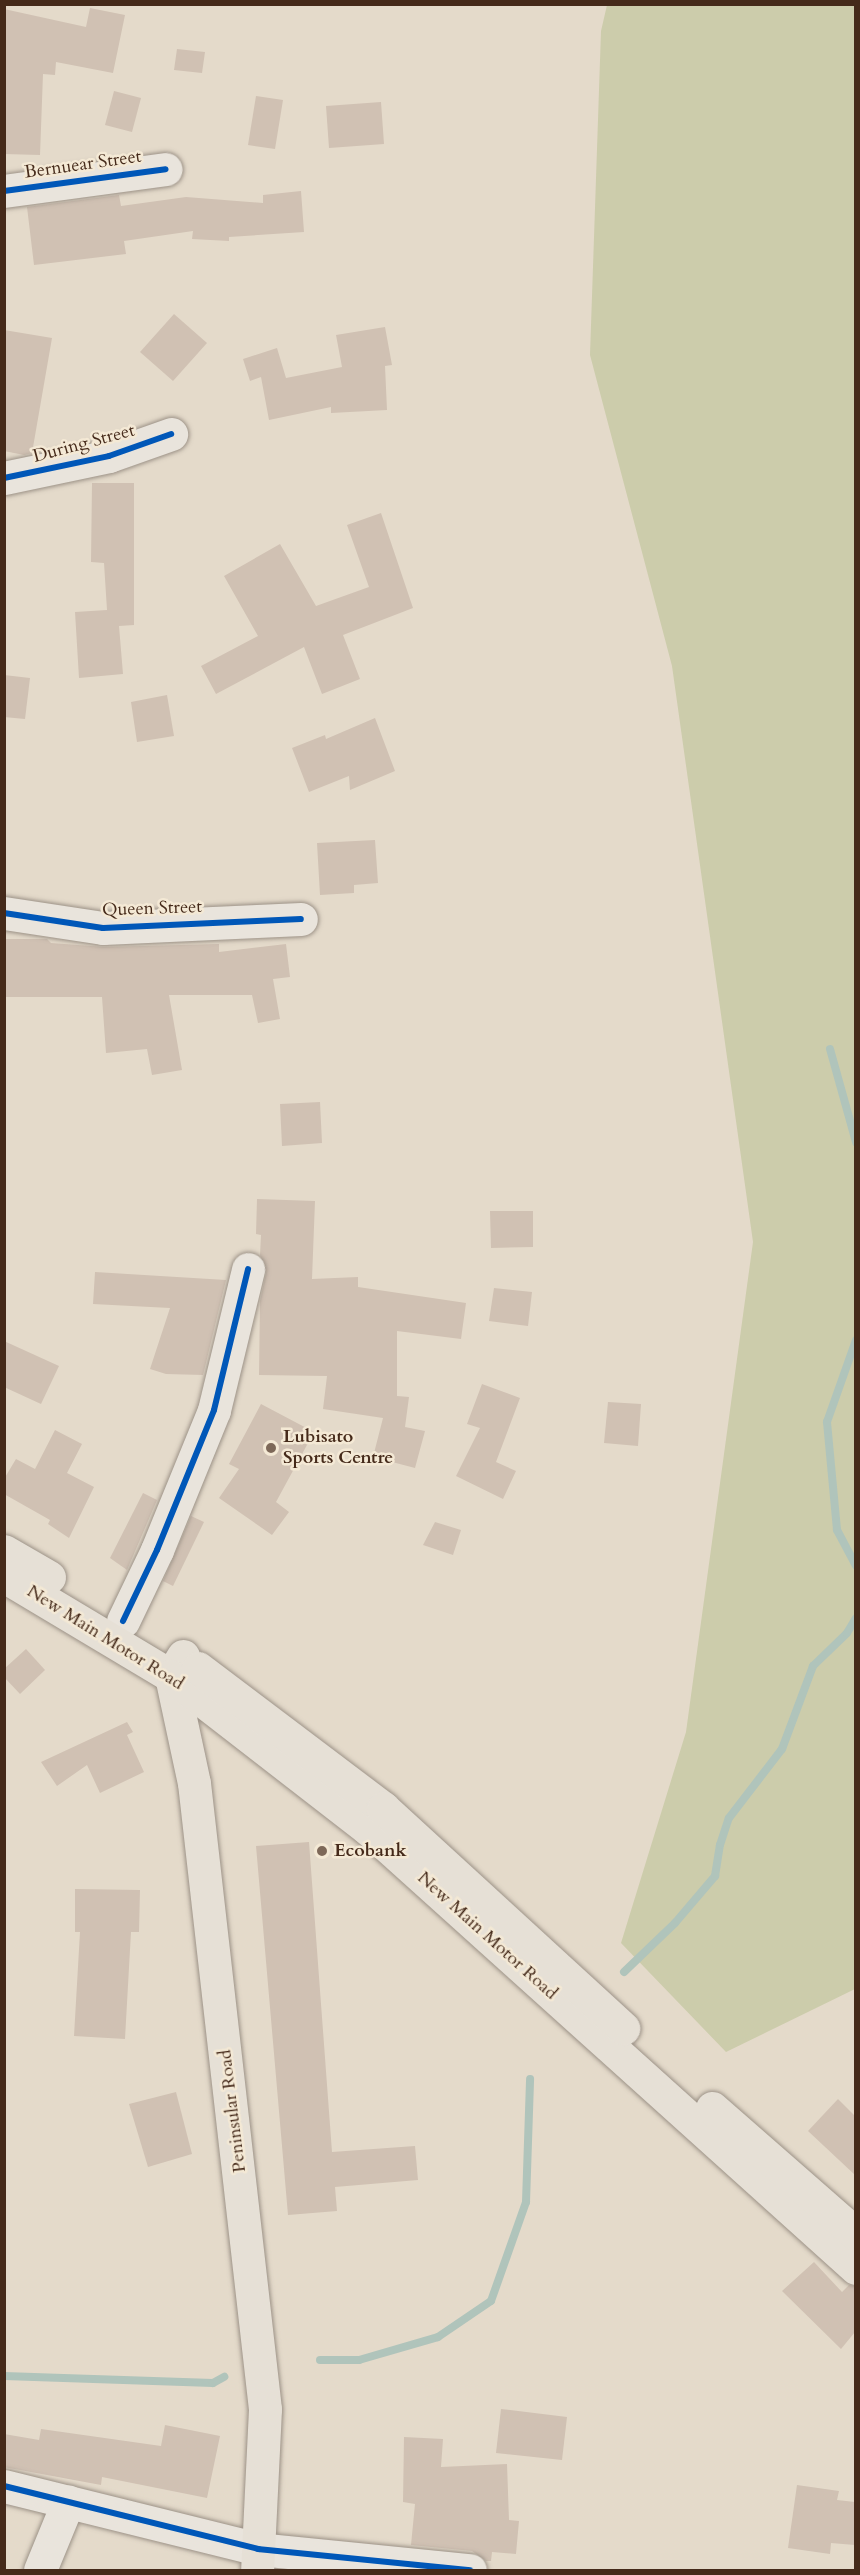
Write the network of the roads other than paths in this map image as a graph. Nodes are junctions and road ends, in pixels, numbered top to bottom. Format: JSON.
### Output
{"nodes":[{"id":1,"x":166,"y":169,"type":"dead end"},
{"id":2,"x":4,"y":191,"type":"edge"},
{"id":3,"x":171,"y":434,"type":"dead end"},
{"id":4,"x":4,"y":478,"type":"edge"},
{"id":5,"x":4,"y":913,"type":"edge"},
{"id":6,"x":301,"y":918,"type":"dead end"},
{"id":7,"x":249,"y":1269,"type":"dead end"},
{"id":8,"x":4,"y":1551,"type":"edge"},
{"id":9,"x":4,"y":1576,"type":"edge"},
{"id":10,"x":123,"y":1621,"type":"junction"},
{"id":11,"x":177,"y":1666,"type":"junction"},
{"id":12,"x":855,"y":2234,"type":"edge"},
{"id":13,"x":855,"y":2268,"type":"edge"},
{"id":14,"x":4,"y":2486,"type":"edge"},
{"id":15,"x":68,"y":2502,"type":"junction"},
{"id":16,"x":258,"y":2560,"type":"edge"},
{"id":17,"x":40,"y":2571,"type":"edge"},
{"id":18,"x":470,"y":2571,"type":"edge"}],
"edges":[{"from":1,"to":2,"type":"street","name":"Bernuear Street"},
{"from":3,"to":4,"type":"street","name":"During Street"},
{"from":5,"to":6,"type":"street","name":"Queen Street"},
{"from":7,"to":10,"type":"street"},
{"from":8,"to":10,"type":"main road","name":"New Main Motor Road"},
{"from":9,"to":11,"type":"main road","name":"New Main Motor Road"},
{"from":10,"to":11,"type":"main road","name":"New Main Motor Road"},
{"from":11,"to":12,"type":"main road","name":"New Main Motor Road"},
{"from":11,"to":13,"type":"main road","name":"New Main Motor Road"},
{"from":11,"to":16,"type":"main road","name":"Peninsular Road"},
{"from":14,"to":15,"type":"street"},
{"from":15,"to":16,"type":"street"},
{"from":15,"to":17,"type":"street"},
{"from":16,"to":18,"type":"street"}]}
